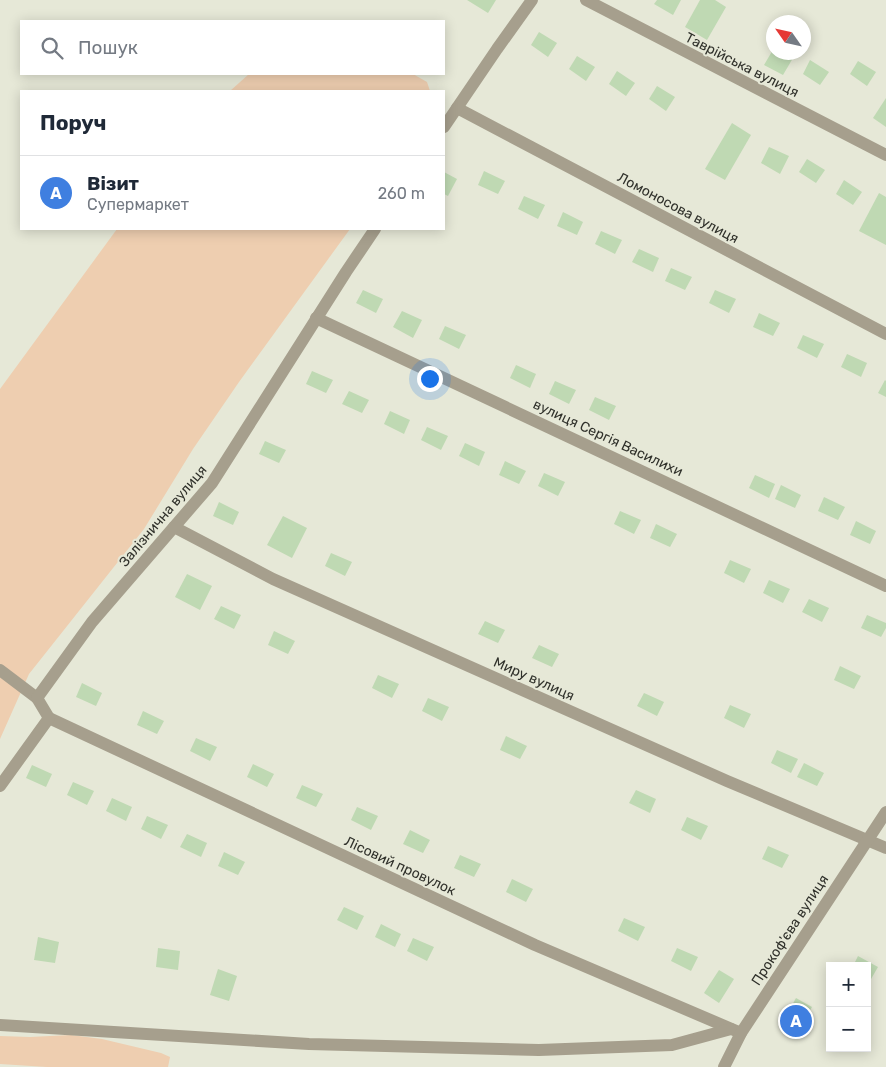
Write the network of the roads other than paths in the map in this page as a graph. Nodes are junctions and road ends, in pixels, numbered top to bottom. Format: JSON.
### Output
{"nodes":[{"id":1,"x":532,"y":0,"type":"edge"},
{"id":2,"x":586,"y":0,"type":"edge"},
{"id":3,"x":457,"y":108,"type":"junction"},
{"id":4,"x":445,"y":126,"type":"edge"},
{"id":5,"x":886,"y":155,"type":"edge"},
{"id":6,"x":374,"y":230,"type":"edge"},
{"id":7,"x":316,"y":318,"type":"junction"},
{"id":8,"x":886,"y":334,"type":"edge"},
{"id":9,"x":174,"y":527,"type":"junction"},
{"id":10,"x":886,"y":586,"type":"edge"},
{"id":11,"x":0,"y":670,"type":"edge"},
{"id":12,"x":37,"y":698,"type":"junction"},
{"id":13,"x":50,"y":718,"type":"junction"},
{"id":14,"x":0,"y":786,"type":"edge"},
{"id":15,"x":886,"y":812,"type":"edge"},
{"id":16,"x":867,"y":839,"type":"junction"},
{"id":17,"x":886,"y":848,"type":"edge"},
{"id":18,"x":0,"y":1025,"type":"edge"},
{"id":19,"x":736,"y":1031,"type":"junction"},
{"id":20,"x":724,"y":1067,"type":"edge"}],
"edges":[{"from":1,"to":3,"type":"street"},
{"from":2,"to":5,"type":"street","name":"Таврійська вулиця"},
{"from":3,"to":4,"type":"street"},
{"from":3,"to":8,"type":"street","name":"Ломоносова вулиця"},
{"from":6,"to":7,"type":"street","name":"Залізнична вулиця"},
{"from":7,"to":9,"type":"street","name":"Залізнична вулиця"},
{"from":7,"to":10,"type":"street","name":"вулиця Сергія Василихи"},
{"from":9,"to":12,"type":"street","name":"Залізнична вулиця"},
{"from":9,"to":16,"type":"street","name":"Миру вулиця"},
{"from":11,"to":12,"type":"street"},
{"from":12,"to":13,"type":"street"},
{"from":13,"to":14,"type":"street"},
{"from":13,"to":19,"type":"street","name":"Лісовий провулок"},
{"from":15,"to":16,"type":"street","name":"Прокоф'єва вулиця"},
{"from":16,"to":17,"type":"street","name":"Миру вулиця"},
{"from":16,"to":19,"type":"street","name":"Прокоф'єва вулиця"},
{"from":18,"to":19,"type":"street"},
{"from":19,"to":20,"type":"street","name":"Прокоф'єва вулиця"}]}
